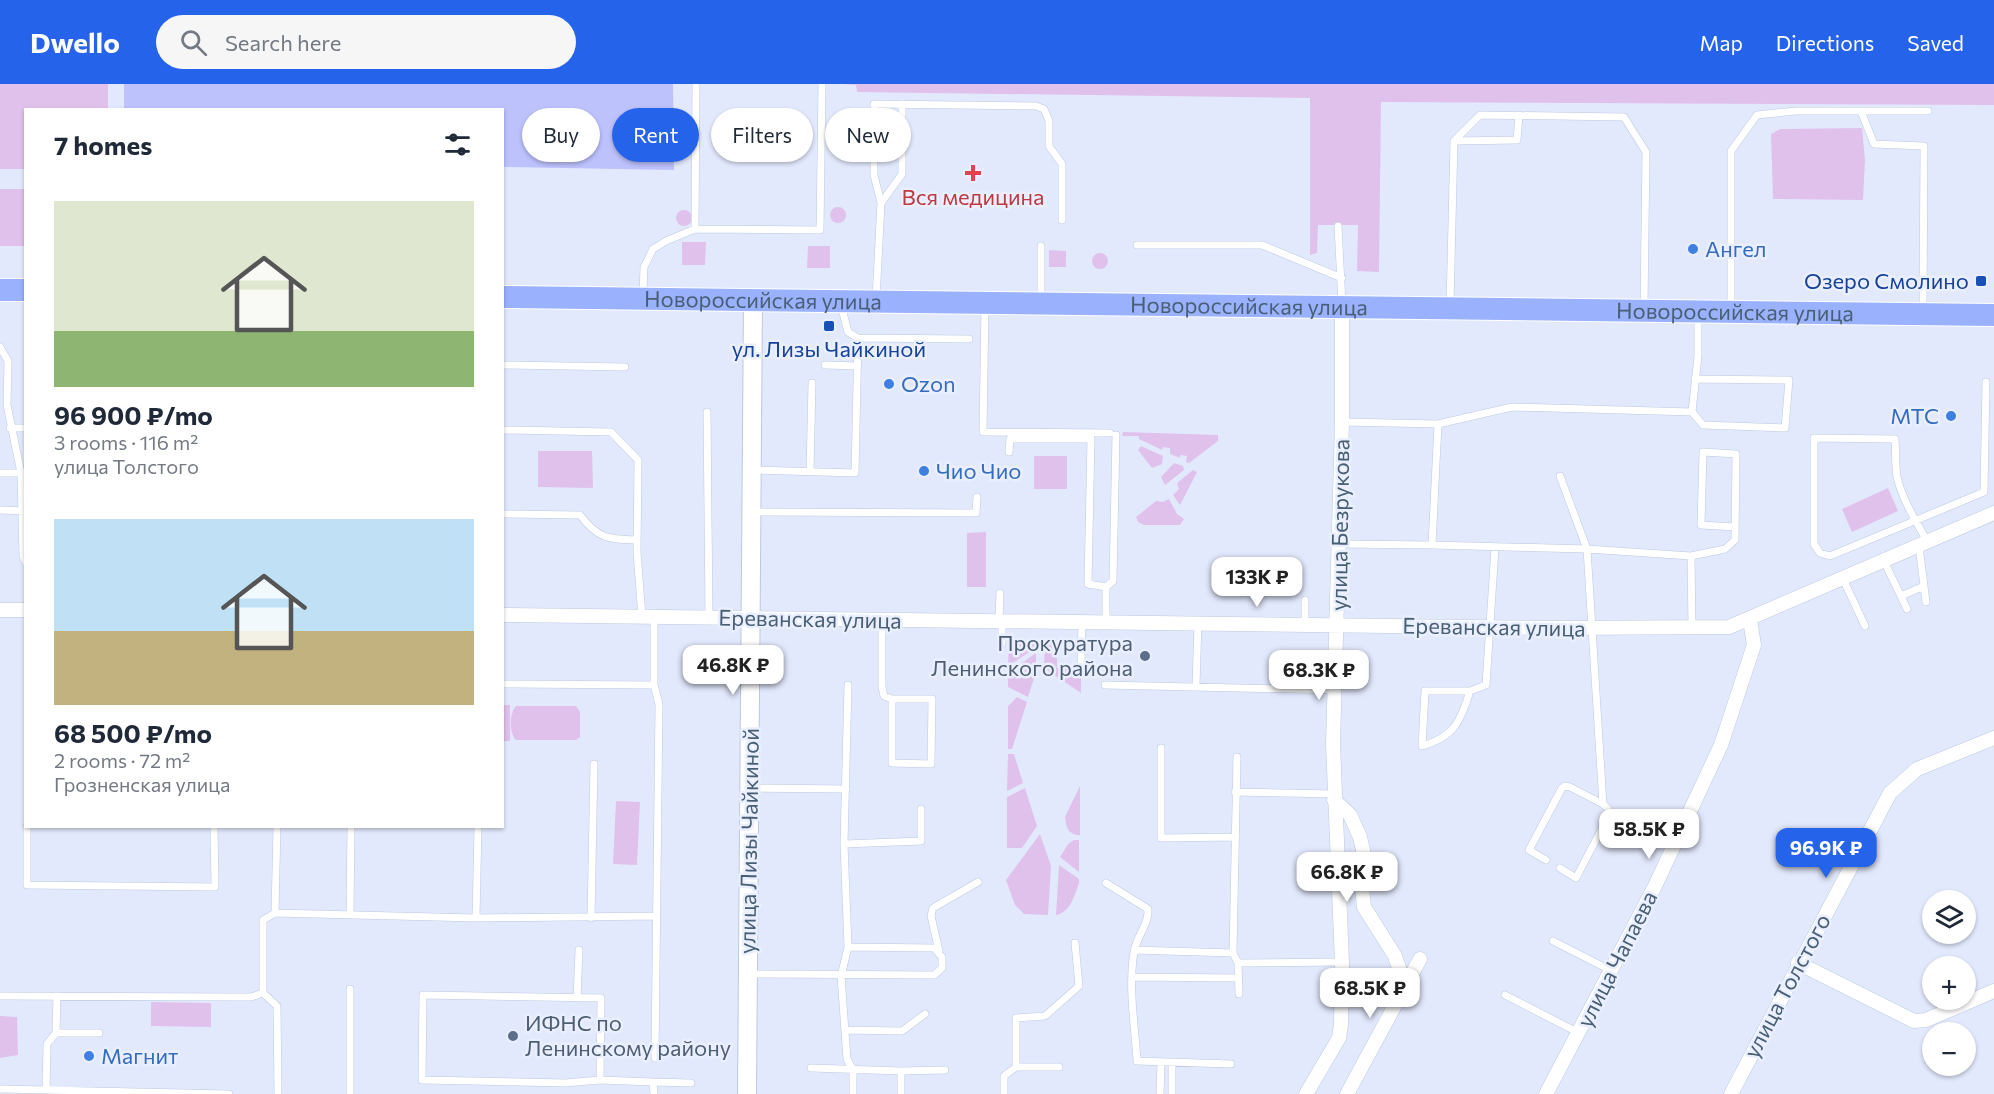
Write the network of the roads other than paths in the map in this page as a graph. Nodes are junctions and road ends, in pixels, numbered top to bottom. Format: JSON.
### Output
{"nodes":[{"id":1,"x":696,"y":84,"type":"edge"},
{"id":2,"x":822,"y":84,"type":"edge"},
{"id":3,"x":902,"y":104,"type":"junction"},
{"id":4,"x":1861,"y":111,"type":"junction"},
{"id":5,"x":1928,"y":111,"type":"dead end"},
{"id":6,"x":1519,"y":115,"type":"junction"},
{"id":7,"x":1454,"y":141,"type":"junction"},
{"id":8,"x":881,"y":203,"type":"junction"},
{"id":9,"x":1062,"y":220,"type":"dead end"},
{"id":10,"x":1338,"y":226,"type":"dead end"},
{"id":11,"x":695,"y":229,"type":"junction"},
{"id":12,"x":1137,"y":245,"type":"dead end"},
{"id":13,"x":1041,"y":246,"type":"dead end"},
{"id":14,"x":1342,"y":278,"type":"junction"},
{"id":15,"x":0,"y":290,"type":"edge"},
{"id":16,"x":24,"y":290,"type":"edge"},
{"id":17,"x":504,"y":297,"type":"edge"},
{"id":18,"x":642,"y":298,"type":"junction"},
{"id":19,"x":753,"y":300,"type":"junction"},
{"id":20,"x":839,"y":301,"type":"junction"},
{"id":21,"x":876,"y":301,"type":"junction"},
{"id":22,"x":985,"y":302,"type":"junction"},
{"id":23,"x":1041,"y":303,"type":"junction"},
{"id":24,"x":1342,"y":307,"type":"junction"},
{"id":25,"x":1450,"y":308,"type":"junction"},
{"id":26,"x":1644,"y":310,"type":"junction"},
{"id":27,"x":1698,"y":311,"type":"junction"},
{"id":28,"x":1731,"y":311,"type":"junction"},
{"id":29,"x":1923,"y":314,"type":"junction"},
{"id":30,"x":1994,"y":315,"type":"edge"},
{"id":31,"x":858,"y":338,"type":"junction"},
{"id":32,"x":969,"y":339,"type":"dead end"},
{"id":33,"x":0,"y":347,"type":"edge"},
{"id":34,"x":504,"y":365,"type":"edge"},
{"id":35,"x":825,"y":366,"type":"dead end"},
{"id":36,"x":857,"y":366,"type":"junction"},
{"id":37,"x":624,"y":367,"type":"dead end"},
{"id":38,"x":1695,"y":379,"type":"junction"},
{"id":39,"x":1986,"y":382,"type":"dead end"},
{"id":40,"x":812,"y":383,"type":"dead end"},
{"id":41,"x":707,"y":412,"type":"dead end"},
{"id":42,"x":1692,"y":412,"type":"junction"},
{"id":43,"x":1342,"y":422,"type":"junction"},
{"id":44,"x":1438,"y":424,"type":"junction"},
{"id":45,"x":10,"y":428,"type":"junction"},
{"id":46,"x":24,"y":428,"type":"edge"},
{"id":47,"x":504,"y":430,"type":"edge"},
{"id":48,"x":1009,"y":452,"type":"dead end"},
{"id":49,"x":751,"y":470,"type":"junction"},
{"id":50,"x":810,"y":472,"type":"junction"},
{"id":51,"x":0,"y":473,"type":"edge"},
{"id":52,"x":21,"y":473,"type":"junction"},
{"id":53,"x":1560,"y":476,"type":"dead end"},
{"id":54,"x":976,"y":497,"type":"dead end"},
{"id":55,"x":0,"y":510,"type":"edge"},
{"id":56,"x":24,"y":511,"type":"edge"},
{"id":57,"x":750,"y":512,"type":"junction"},
{"id":58,"x":1994,"y":513,"type":"edge"},
{"id":59,"x":504,"y":514,"type":"edge"},
{"id":60,"x":1916,"y":519,"type":"junction"},
{"id":61,"x":1735,"y":527,"type":"junction"},
{"id":62,"x":637,"y":540,"type":"junction"},
{"id":63,"x":1339,"y":544,"type":"junction"},
{"id":64,"x":1924,"y":544,"type":"junction"},
{"id":65,"x":1432,"y":545,"type":"junction"},
{"id":66,"x":1495,"y":548,"type":"junction"},
{"id":67,"x":1587,"y":549,"type":"junction"},
{"id":68,"x":1691,"y":556,"type":"junction"},
{"id":69,"x":24,"y":558,"type":"edge"},
{"id":70,"x":1884,"y":561,"type":"junction"},
{"id":71,"x":1843,"y":579,"type":"junction"},
{"id":72,"x":1924,"y":586,"type":"junction"},
{"id":73,"x":1106,"y":587,"type":"junction"},
{"id":74,"x":1000,"y":593,"type":"dead end"},
{"id":75,"x":1901,"y":596,"type":"junction"},
{"id":76,"x":1305,"y":600,"type":"dead end"},
{"id":77,"x":1926,"y":602,"type":"dead end"},
{"id":78,"x":1907,"y":609,"type":"dead end"},
{"id":79,"x":0,"y":610,"type":"edge"},
{"id":80,"x":24,"y":610,"type":"edge"},
{"id":81,"x":504,"y":615,"type":"edge"},
{"id":82,"x":648,"y":617,"type":"junction"},
{"id":83,"x":709,"y":617,"type":"junction"},
{"id":84,"x":750,"y":618,"type":"junction"},
{"id":85,"x":882,"y":620,"type":"junction"},
{"id":86,"x":1750,"y":620,"type":"junction"},
{"id":87,"x":1001,"y":621,"type":"junction"},
{"id":88,"x":1082,"y":622,"type":"junction"},
{"id":89,"x":1106,"y":622,"type":"junction"},
{"id":90,"x":1198,"y":623,"type":"junction"},
{"id":91,"x":1305,"y":625,"type":"junction"},
{"id":92,"x":1337,"y":625,"type":"junction"},
{"id":93,"x":1865,"y":626,"type":"dead end"},
{"id":94,"x":1490,"y":627,"type":"junction"},
{"id":95,"x":1591,"y":628,"type":"junction"},
{"id":96,"x":1692,"y":628,"type":"junction"},
{"id":97,"x":1002,"y":643,"type":"dead end"},
{"id":98,"x":1081,"y":666,"type":"dead end"},
{"id":99,"x":504,"y":684,"type":"edge"},
{"id":100,"x":654,"y":685,"type":"junction"},
{"id":101,"x":848,"y":685,"type":"dead end"},
{"id":102,"x":1105,"y":685,"type":"dead end"},
{"id":103,"x":1196,"y":686,"type":"junction"},
{"id":104,"x":1335,"y":690,"type":"junction"},
{"id":105,"x":1470,"y":692,"type":"junction"},
{"id":106,"x":892,"y":699,"type":"junction"},
{"id":107,"x":1994,"y":738,"type":"edge"},
{"id":108,"x":1161,"y":748,"type":"dead end"},
{"id":109,"x":1237,"y":757,"type":"dead end"},
{"id":110,"x":594,"y":764,"type":"dead end"},
{"id":111,"x":750,"y":788,"type":"junction"},
{"id":112,"x":846,"y":789,"type":"junction"},
{"id":113,"x":1235,"y":792,"type":"junction"},
{"id":114,"x":1334,"y":797,"type":"junction"},
{"id":115,"x":1603,"y":804,"type":"junction"},
{"id":116,"x":921,"y":809,"type":"dead end"},
{"id":117,"x":27,"y":828,"type":"edge"},
{"id":118,"x":214,"y":828,"type":"edge"},
{"id":119,"x":277,"y":828,"type":"edge"},
{"id":120,"x":351,"y":828,"type":"edge"},
{"id":121,"x":478,"y":828,"type":"edge"},
{"id":122,"x":1236,"y":837,"type":"junction"},
{"id":123,"x":844,"y":844,"type":"junction"},
{"id":124,"x":1546,"y":860,"type":"dead end"},
{"id":125,"x":1560,"y":868,"type":"dead end"},
{"id":126,"x":978,"y":882,"type":"dead end"},
{"id":127,"x":1106,"y":883,"type":"dead end"},
{"id":128,"x":275,"y":913,"type":"junction"},
{"id":129,"x":350,"y":915,"type":"junction"},
{"id":130,"x":656,"y":916,"type":"junction"},
{"id":131,"x":477,"y":918,"type":"junction"},
{"id":132,"x":591,"y":918,"type":"junction"},
{"id":133,"x":1553,"y":941,"type":"dead end"},
{"id":134,"x":1075,"y":943,"type":"dead end"},
{"id":135,"x":848,"y":947,"type":"junction"},
{"id":136,"x":579,"y":950,"type":"dead end"},
{"id":137,"x":1134,"y":950,"type":"junction"},
{"id":138,"x":939,"y":951,"type":"junction"},
{"id":139,"x":1233,"y":953,"type":"junction"},
{"id":140,"x":1420,"y":959,"type":"dead end"},
{"id":141,"x":1342,"y":962,"type":"junction"},
{"id":142,"x":1238,"y":963,"type":"junction"},
{"id":143,"x":1798,"y":963,"type":"junction"},
{"id":144,"x":1610,"y":970,"type":"junction"},
{"id":145,"x":748,"y":974,"type":"junction"},
{"id":146,"x":841,"y":976,"type":"junction"},
{"id":147,"x":1132,"y":976,"type":"junction"},
{"id":148,"x":1238,"y":978,"type":"junction"},
{"id":149,"x":1405,"y":986,"type":"junction"},
{"id":150,"x":350,"y":988,"type":"dead end"},
{"id":151,"x":1994,"y":991,"type":"edge"},
{"id":152,"x":263,"y":993,"type":"junction"},
{"id":153,"x":1239,"y":994,"type":"dead end"},
{"id":154,"x":1505,"y":995,"type":"dead end"},
{"id":155,"x":0,"y":996,"type":"edge"},
{"id":156,"x":57,"y":996,"type":"junction"},
{"id":157,"x":577,"y":998,"type":"junction"},
{"id":158,"x":925,"y":1014,"type":"dead end"},
{"id":159,"x":845,"y":1030,"type":"junction"},
{"id":160,"x":56,"y":1033,"type":"junction"},
{"id":161,"x":99,"y":1033,"type":"dead end"},
{"id":162,"x":1579,"y":1033,"type":"junction"},
{"id":163,"x":654,"y":1058,"type":"dead end"},
{"id":164,"x":1161,"y":1062,"type":"junction"},
{"id":165,"x":1172,"y":1062,"type":"junction"},
{"id":166,"x":1231,"y":1064,"type":"dead end"},
{"id":167,"x":1016,"y":1067,"type":"junction"},
{"id":168,"x":1059,"y":1067,"type":"dead end"},
{"id":169,"x":812,"y":1068,"type":"dead end"},
{"id":170,"x":853,"y":1070,"type":"junction"},
{"id":171,"x":945,"y":1070,"type":"dead end"},
{"id":172,"x":901,"y":1071,"type":"junction"},
{"id":173,"x":600,"y":1080,"type":"junction"},
{"id":174,"x":652,"y":1082,"type":"junction"},
{"id":175,"x":691,"y":1083,"type":"dead end"},
{"id":176,"x":0,"y":1089,"type":"edge"},
{"id":177,"x":46,"y":1090,"type":"junction"},
{"id":178,"x":229,"y":1094,"type":"edge"},
{"id":179,"x":278,"y":1094,"type":"edge"},
{"id":180,"x":350,"y":1094,"type":"edge"},
{"id":181,"x":654,"y":1094,"type":"edge"},
{"id":182,"x":747,"y":1094,"type":"edge"},
{"id":183,"x":853,"y":1094,"type":"edge"},
{"id":184,"x":901,"y":1094,"type":"edge"},
{"id":185,"x":1004,"y":1094,"type":"edge"},
{"id":186,"x":1160,"y":1094,"type":"edge"},
{"id":187,"x":1172,"y":1094,"type":"edge"},
{"id":188,"x":1306,"y":1094,"type":"edge"},
{"id":189,"x":1347,"y":1094,"type":"edge"},
{"id":190,"x":1546,"y":1094,"type":"edge"},
{"id":191,"x":1731,"y":1094,"type":"edge"}],
"edges":[{"from":1,"to":11,"type":"lane"},
{"from":2,"to":11,"type":"lane"},
{"from":3,"to":8,"type":"lane"},
{"from":3,"to":8,"type":"lane"},
{"from":3,"to":9,"type":"lane"},
{"from":4,"to":5,"type":"lane"},
{"from":4,"to":28,"type":"lane"},
{"from":4,"to":29,"type":"lane"},
{"from":6,"to":7,"type":"lane"},
{"from":6,"to":7,"type":"lane"},
{"from":6,"to":26,"type":"lane"},
{"from":7,"to":25,"type":"lane"},
{"from":8,"to":21,"type":"lane"},
{"from":10,"to":14,"type":"lane"},
{"from":11,"to":18,"type":"lane"},
{"from":12,"to":14,"type":"lane"},
{"from":13,"to":23,"type":"lane"},
{"from":14,"to":24,"type":"lane"},
{"from":15,"to":16,"type":"main road"},
{"from":17,"to":18,"type":"main road","name":"Новороссийская улица"},
{"from":18,"to":19,"type":"main road","name":"Новороссийская улица"},
{"from":19,"to":20,"type":"main road","name":"Новороссийская улица"},
{"from":19,"to":49,"type":"street","name":"улица Лизы Чайкиной"},
{"from":20,"to":21,"type":"main road","name":"Новороссийская улица"},
{"from":20,"to":31,"type":"lane"},
{"from":21,"to":22,"type":"main road","name":"Новороссийская улица"},
{"from":22,"to":23,"type":"main road","name":"Новороссийская улица"},
{"from":22,"to":73,"type":"lane"},
{"from":23,"to":24,"type":"main road","name":"Новороссийская улица"},
{"from":24,"to":25,"type":"main road","name":"Новороссийская улица"},
{"from":24,"to":43,"type":"street","name":"улица Безрукова"},
{"from":25,"to":26,"type":"main road","name":"Новороссийская улица"},
{"from":26,"to":27,"type":"main road","name":"Новороссийская улица"},
{"from":27,"to":28,"type":"main road","name":"Новороссийская улица"},
{"from":27,"to":38,"type":"lane"},
{"from":28,"to":29,"type":"main road","name":"Новороссийская улица"},
{"from":29,"to":30,"type":"main road","name":"Новороссийская улица"},
{"from":31,"to":32,"type":"lane"},
{"from":31,"to":36,"type":"lane"},
{"from":33,"to":45,"type":"lane"},
{"from":34,"to":37,"type":"lane"},
{"from":35,"to":36,"type":"lane"},
{"from":36,"to":50,"type":"lane"},
{"from":38,"to":42,"type":"lane"},
{"from":38,"to":42,"type":"lane"},
{"from":39,"to":60,"type":"lane"},
{"from":40,"to":50,"type":"lane"},
{"from":41,"to":83,"type":"lane"},
{"from":42,"to":44,"type":"lane"},
{"from":43,"to":44,"type":"lane"},
{"from":43,"to":63,"type":"street","name":"улица Безрукова"},
{"from":44,"to":65,"type":"lane"},
{"from":45,"to":46,"type":"lane"},
{"from":45,"to":52,"type":"lane"},
{"from":47,"to":62,"type":"lane"},
{"from":48,"to":73,"type":"lane"},
{"from":49,"to":50,"type":"lane"},
{"from":49,"to":57,"type":"street","name":"улица Лизы Чайкиной"},
{"from":51,"to":52,"type":"lane"},
{"from":52,"to":56,"type":"lane"},
{"from":53,"to":67,"type":"lane"},
{"from":54,"to":57,"type":"lane"},
{"from":55,"to":56,"type":"lane"},
{"from":56,"to":69,"type":"lane"},
{"from":57,"to":84,"type":"street","name":"улица Лизы Чайкиной"},
{"from":58,"to":64,"type":"street","name":"Ереванская улица"},
{"from":59,"to":62,"type":"lane"},
{"from":60,"to":60,"type":"lane"},
{"from":60,"to":64,"type":"lane"},
{"from":61,"to":61,"type":"lane"},
{"from":61,"to":68,"type":"lane"},
{"from":62,"to":82,"type":"lane"},
{"from":63,"to":65,"type":"lane"},
{"from":63,"to":92,"type":"street","name":"улица Безрукова"},
{"from":64,"to":70,"type":"street","name":"Ереванская улица"},
{"from":64,"to":72,"type":"lane"},
{"from":65,"to":66,"type":"lane"},
{"from":66,"to":67,"type":"lane"},
{"from":66,"to":94,"type":"lane"},
{"from":67,"to":68,"type":"lane"},
{"from":67,"to":95,"type":"lane"},
{"from":68,"to":96,"type":"lane"},
{"from":70,"to":71,"type":"street","name":"Ереванская улица"},
{"from":70,"to":75,"type":"lane"},
{"from":71,"to":86,"type":"street","name":"Ереванская улица"},
{"from":71,"to":93,"type":"lane"},
{"from":72,"to":75,"type":"lane"},
{"from":72,"to":77,"type":"lane"},
{"from":73,"to":89,"type":"lane"},
{"from":74,"to":87,"type":"lane"},
{"from":75,"to":78,"type":"lane"},
{"from":76,"to":91,"type":"lane"},
{"from":79,"to":80,"type":"street"},
{"from":81,"to":82,"type":"street","name":"Ереванская улица"},
{"from":82,"to":83,"type":"street","name":"Ереванская улица"},
{"from":82,"to":100,"type":"lane"},
{"from":83,"to":84,"type":"street","name":"Ереванская улица"},
{"from":84,"to":85,"type":"street","name":"Ереванская улица"},
{"from":84,"to":111,"type":"street","name":"улица Лизы Чайкиной"},
{"from":85,"to":87,"type":"street","name":"Ереванская улица"},
{"from":85,"to":106,"type":"lane"},
{"from":86,"to":96,"type":"street","name":"Ереванская улица"},
{"from":86,"to":144,"type":"street","name":"улица Чапаева"},
{"from":87,"to":88,"type":"street","name":"Ереванская улица"},
{"from":87,"to":97,"type":"lane"},
{"from":88,"to":89,"type":"street","name":"Ереванская улица"},
{"from":88,"to":98,"type":"lane"},
{"from":89,"to":90,"type":"street","name":"Ереванская улица"},
{"from":90,"to":91,"type":"street","name":"Ереванская улица"},
{"from":90,"to":103,"type":"lane"},
{"from":91,"to":92,"type":"street","name":"Ереванская улица"},
{"from":92,"to":94,"type":"street","name":"Ереванская улица"},
{"from":92,"to":104,"type":"street","name":"улица Безрукова"},
{"from":94,"to":95,"type":"street","name":"Ереванская улица"},
{"from":94,"to":105,"type":"lane"},
{"from":95,"to":96,"type":"street","name":"Ереванская улица"},
{"from":95,"to":115,"type":"lane"},
{"from":99,"to":100,"type":"lane"},
{"from":100,"to":130,"type":"lane"},
{"from":101,"to":112,"type":"lane"},
{"from":102,"to":103,"type":"lane"},
{"from":103,"to":104,"type":"lane"},
{"from":104,"to":114,"type":"street","name":"улица Безрукова"},
{"from":105,"to":105,"type":"lane"},
{"from":106,"to":106,"type":"lane"},
{"from":107,"to":143,"type":"street","name":"улица Толстого"},
{"from":108,"to":122,"type":"lane"},
{"from":109,"to":113,"type":"lane"},
{"from":110,"to":132,"type":"lane"},
{"from":111,"to":112,"type":"lane"},
{"from":111,"to":145,"type":"street","name":"улица Лизы Чайкиной"},
{"from":112,"to":123,"type":"lane"},
{"from":113,"to":114,"type":"lane"},
{"from":113,"to":122,"type":"lane"},
{"from":114,"to":141,"type":"street","name":"улица Безрукова"},
{"from":114,"to":149,"type":"street"},
{"from":115,"to":124,"type":"lane"},
{"from":115,"to":125,"type":"lane"},
{"from":116,"to":123,"type":"lane"},
{"from":117,"to":118,"type":"lane"},
{"from":119,"to":128,"type":"lane"},
{"from":120,"to":129,"type":"lane"},
{"from":121,"to":131,"type":"lane"},
{"from":122,"to":139,"type":"lane"},
{"from":123,"to":135,"type":"lane"},
{"from":126,"to":138,"type":"lane"},
{"from":127,"to":137,"type":"lane"},
{"from":128,"to":129,"type":"lane"},
{"from":128,"to":152,"type":"lane"},
{"from":129,"to":131,"type":"lane"},
{"from":130,"to":132,"type":"lane"},
{"from":130,"to":163,"type":"lane"},
{"from":131,"to":132,"type":"lane"},
{"from":133,"to":144,"type":"lane"},
{"from":134,"to":167,"type":"lane"},
{"from":135,"to":138,"type":"lane"},
{"from":135,"to":146,"type":"lane"},
{"from":136,"to":157,"type":"lane"},
{"from":137,"to":139,"type":"lane"},
{"from":137,"to":147,"type":"lane"},
{"from":138,"to":146,"type":"lane"},
{"from":139,"to":142,"type":"lane"},
{"from":140,"to":149,"type":"street"},
{"from":141,"to":142,"type":"lane"},
{"from":141,"to":188,"type":"street","name":"улица Безрукова"},
{"from":142,"to":148,"type":"lane"},
{"from":143,"to":151,"type":"street"},
{"from":143,"to":191,"type":"street","name":"улица Толстого"},
{"from":144,"to":162,"type":"street","name":"улица Чапаева"},
{"from":145,"to":146,"type":"lane"},
{"from":145,"to":182,"type":"street","name":"улица Лизы Чайкиной"},
{"from":146,"to":159,"type":"lane"},
{"from":147,"to":148,"type":"lane"},
{"from":147,"to":164,"type":"lane"},
{"from":148,"to":153,"type":"lane"},
{"from":149,"to":189,"type":"street"},
{"from":150,"to":180,"type":"lane"},
{"from":152,"to":156,"type":"lane"},
{"from":152,"to":179,"type":"lane"},
{"from":154,"to":162,"type":"lane"},
{"from":155,"to":156,"type":"lane"},
{"from":156,"to":160,"type":"lane"},
{"from":157,"to":173,"type":"lane"},
{"from":157,"to":173,"type":"lane"},
{"from":158,"to":159,"type":"lane"},
{"from":159,"to":170,"type":"lane"},
{"from":160,"to":161,"type":"lane"},
{"from":160,"to":177,"type":"lane"},
{"from":162,"to":190,"type":"street","name":"улица Чапаева"},
{"from":164,"to":165,"type":"lane"},
{"from":164,"to":186,"type":"lane"},
{"from":165,"to":166,"type":"lane"},
{"from":165,"to":187,"type":"lane"},
{"from":167,"to":168,"type":"lane"},
{"from":167,"to":185,"type":"lane"},
{"from":169,"to":170,"type":"lane"},
{"from":170,"to":172,"type":"lane"},
{"from":170,"to":183,"type":"lane"},
{"from":171,"to":172,"type":"lane"},
{"from":172,"to":184,"type":"lane"},
{"from":173,"to":174,"type":"lane"},
{"from":174,"to":175,"type":"lane"},
{"from":174,"to":181,"type":"lane"},
{"from":176,"to":177,"type":"lane"},
{"from":177,"to":178,"type":"lane"}]}
